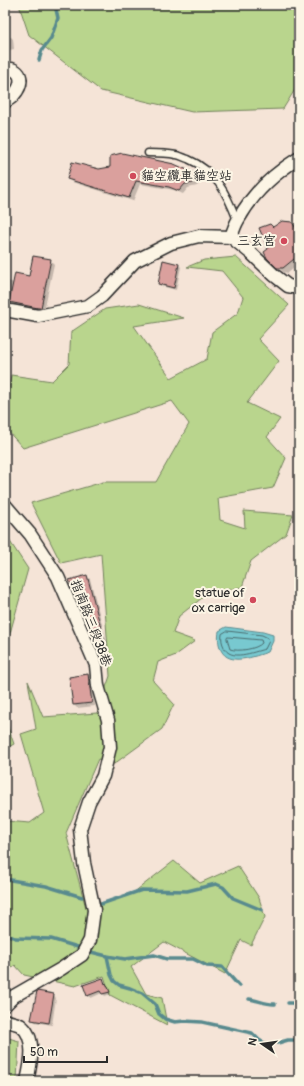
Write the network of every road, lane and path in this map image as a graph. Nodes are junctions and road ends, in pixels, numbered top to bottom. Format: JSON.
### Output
{"nodes":[{"id":1,"x":5,"y":68,"type":"edge"},
{"id":2,"x":5,"y":102,"type":"edge"},
{"id":3,"x":148,"y":153,"type":"dead end"},
{"id":4,"x":299,"y":158,"type":"edge"},
{"id":5,"x":237,"y":220,"type":"junction"},
{"id":6,"x":231,"y":237,"type":"junction"},
{"id":7,"x":299,"y":288,"type":"edge"},
{"id":8,"x":5,"y":310,"type":"edge"},
{"id":9,"x":5,"y":505,"type":"edge"},
{"id":10,"x":5,"y":1005,"type":"edge"},
{"id":11,"x":5,"y":1020,"type":"edge"},
{"id":12,"x":27,"y":1081,"type":"edge"}],
"edges":[{"from":1,"to":2,"type":"street"},
{"from":3,"to":5,"type":"lane"},
{"from":4,"to":5,"type":"street"},
{"from":5,"to":6,"type":"street"},
{"from":6,"to":7,"type":"street"},
{"from":6,"to":8,"type":"street"},
{"from":9,"to":10,"type":"street","name":"指南路三段38巷"},
{"from":11,"to":12,"type":"street"}]}
